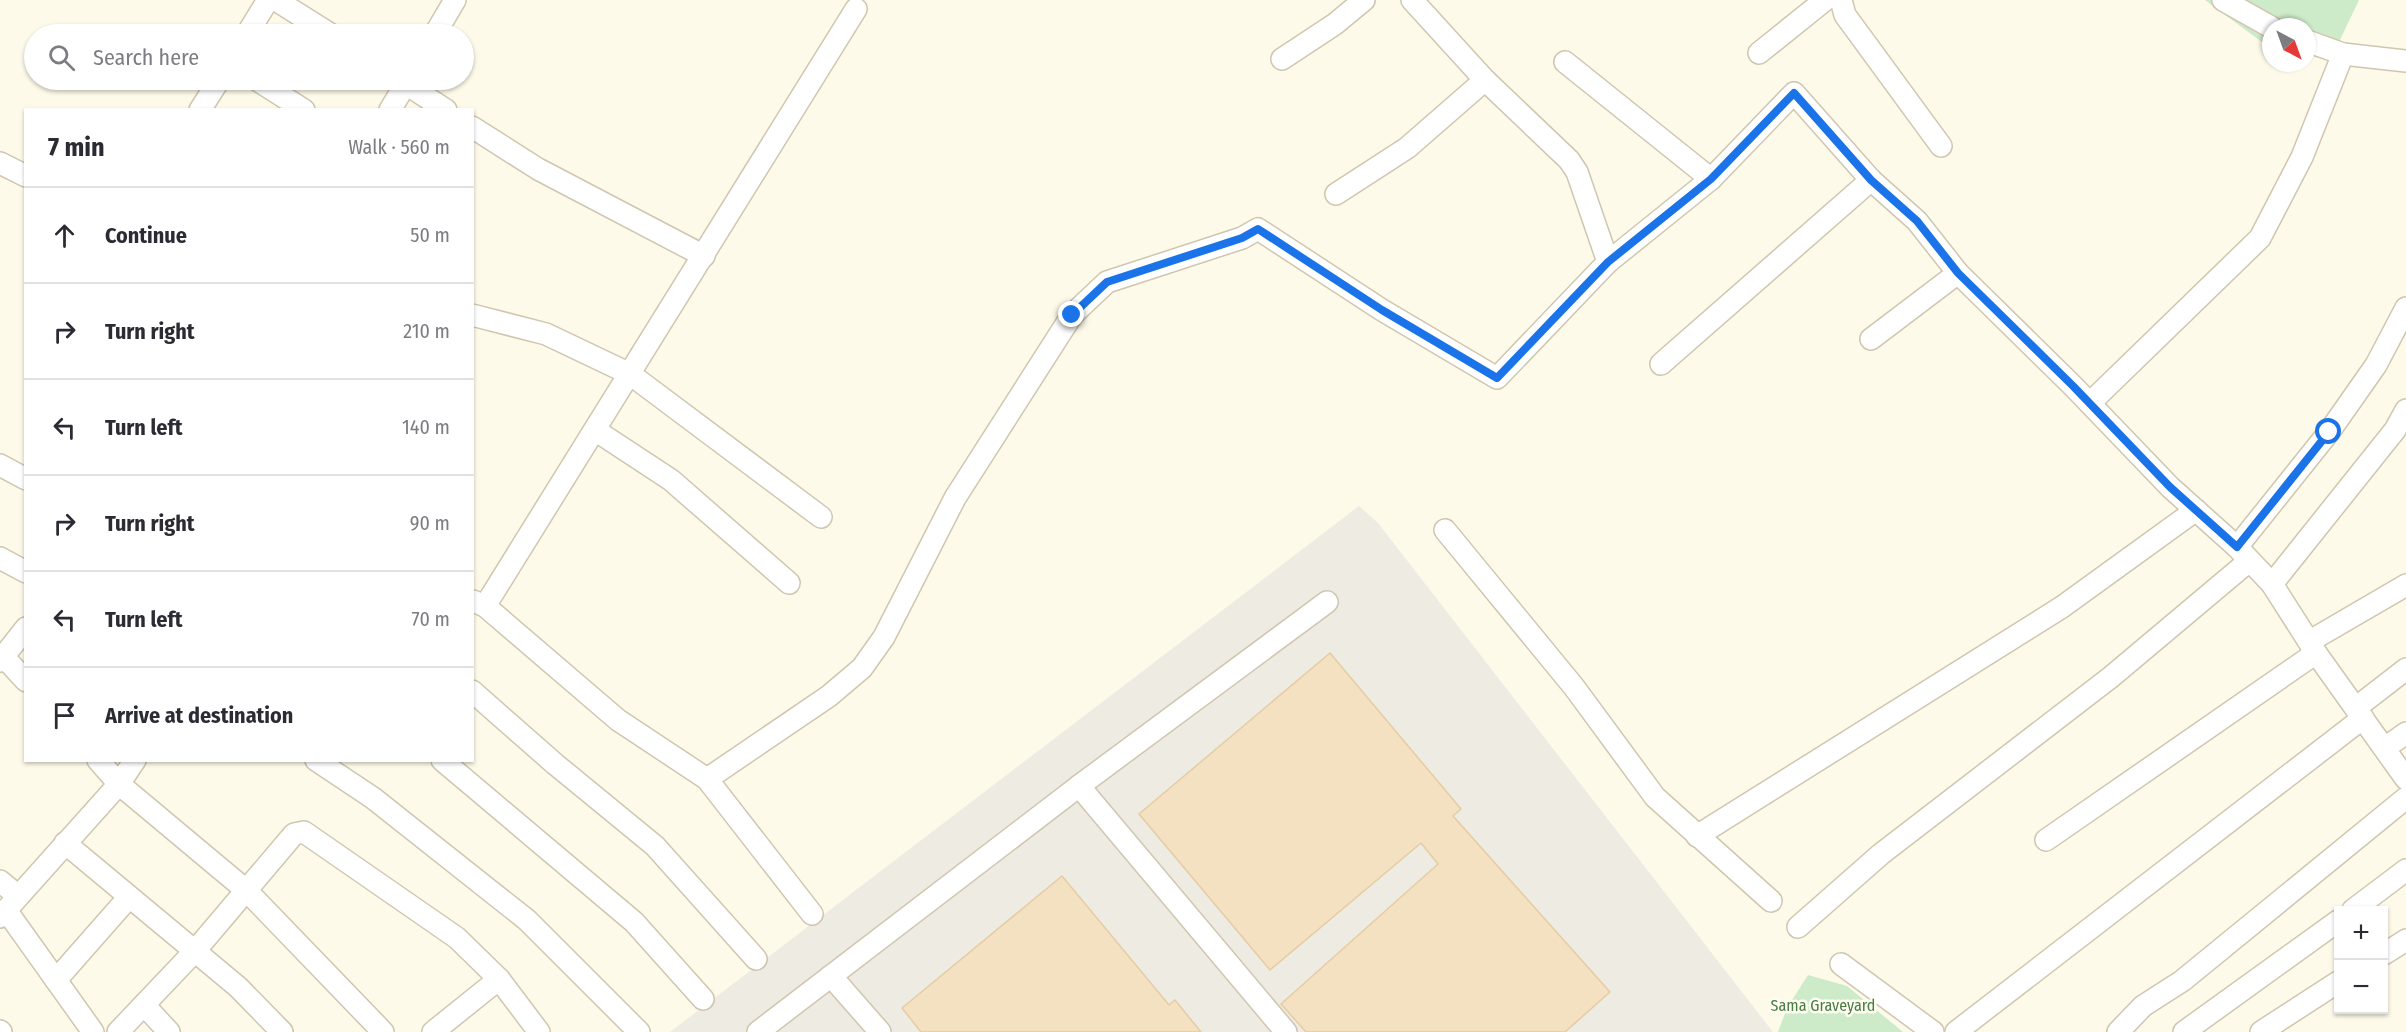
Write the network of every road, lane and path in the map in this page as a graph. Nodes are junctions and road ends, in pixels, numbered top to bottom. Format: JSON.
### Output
{"nodes":[{"id":1,"x":268,"y":0,"type":"edge"},
{"id":2,"x":276,"y":0,"type":"edge"},
{"id":3,"x":455,"y":0,"type":"edge"},
{"id":4,"x":1364,"y":0,"type":"edge"},
{"id":5,"x":1412,"y":0,"type":"edge"},
{"id":6,"x":1825,"y":0,"type":"edge"},
{"id":7,"x":1841,"y":0,"type":"edge"},
{"id":8,"x":2223,"y":0,"type":"edge"},
{"id":9,"x":856,"y":9,"type":"dead end"},
{"id":10,"x":2262,"y":22,"type":"edge"},
{"id":11,"x":253,"y":24,"type":"edge"},
{"id":12,"x":314,"y":24,"type":"edge"},
{"id":13,"x":441,"y":24,"type":"edge"},
{"id":14,"x":2316,"y":44,"type":"edge"},
{"id":15,"x":1760,"y":53,"type":"dead end"},
{"id":16,"x":2343,"y":54,"type":"junction"},
{"id":17,"x":1282,"y":59,"type":"dead end"},
{"id":18,"x":2406,"y":61,"type":"edge"},
{"id":19,"x":1565,"y":62,"type":"dead end"},
{"id":20,"x":1485,"y":80,"type":"junction"},
{"id":21,"x":213,"y":90,"type":"edge"},
{"id":22,"x":273,"y":90,"type":"edge"},
{"id":23,"x":400,"y":90,"type":"edge"},
{"id":24,"x":417,"y":90,"type":"edge"},
{"id":25,"x":201,"y":108,"type":"edge"},
{"id":26,"x":301,"y":108,"type":"edge"},
{"id":27,"x":391,"y":108,"type":"edge"},
{"id":28,"x":443,"y":108,"type":"edge"},
{"id":29,"x":474,"y":128,"type":"edge"},
{"id":30,"x":1941,"y":146,"type":"dead end"},
{"id":31,"x":0,"y":163,"type":"edge"},
{"id":32,"x":24,"y":175,"type":"edge"},
{"id":33,"x":1711,"y":179,"type":"junction"},
{"id":34,"x":1871,"y":180,"type":"junction"},
{"id":35,"x":1336,"y":194,"type":"dead end"},
{"id":36,"x":704,"y":256,"type":"junction"},
{"id":37,"x":1608,"y":262,"type":"junction"},
{"id":38,"x":1958,"y":273,"type":"junction"},
{"id":39,"x":2406,"y":308,"type":"edge"},
{"id":40,"x":474,"y":316,"type":"edge"},
{"id":41,"x":1871,"y":339,"type":"dead end"},
{"id":42,"x":1661,"y":364,"type":"dead end"},
{"id":43,"x":630,"y":374,"type":"junction"},
{"id":44,"x":2090,"y":403,"type":"junction"},
{"id":45,"x":2406,"y":410,"type":"edge"},
{"id":46,"x":595,"y":430,"type":"junction"},
{"id":47,"x":0,"y":465,"type":"edge"},
{"id":48,"x":24,"y":478,"type":"edge"},
{"id":49,"x":2196,"y":510,"type":"junction"},
{"id":50,"x":821,"y":517,"type":"dead end"},
{"id":51,"x":1445,"y":530,"type":"dead end"},
{"id":52,"x":2243,"y":554,"type":"junction"},
{"id":53,"x":0,"y":558,"type":"edge"},
{"id":54,"x":24,"y":571,"type":"edge"},
{"id":55,"x":789,"y":583,"type":"dead end"},
{"id":56,"x":2272,"y":584,"type":"junction"},
{"id":57,"x":2406,"y":585,"type":"edge"},
{"id":58,"x":1328,"y":602,"type":"dead end"},
{"id":59,"x":479,"y":604,"type":"edge"},
{"id":60,"x":24,"y":630,"type":"edge"},
{"id":61,"x":2313,"y":647,"type":"junction"},
{"id":62,"x":2,"y":658,"type":"edge"},
{"id":63,"x":2406,"y":669,"type":"edge"},
{"id":64,"x":24,"y":679,"type":"edge"},
{"id":65,"x":474,"y":693,"type":"edge"},
{"id":66,"x":2360,"y":713,"type":"junction"},
{"id":67,"x":2406,"y":734,"type":"edge"},
{"id":68,"x":2385,"y":748,"type":"junction"},
{"id":69,"x":100,"y":762,"type":"edge"},
{"id":70,"x":134,"y":762,"type":"edge"},
{"id":71,"x":319,"y":762,"type":"edge"},
{"id":72,"x":444,"y":762,"type":"edge"},
{"id":73,"x":707,"y":779,"type":"junction"},
{"id":74,"x":2406,"y":779,"type":"edge"},
{"id":75,"x":119,"y":784,"type":"junction"},
{"id":76,"x":1079,"y":786,"type":"junction"},
{"id":77,"x":2406,"y":798,"type":"edge"},
{"id":78,"x":1696,"y":836,"type":"junction"},
{"id":79,"x":2046,"y":840,"type":"dead end"},
{"id":80,"x":65,"y":843,"type":"junction"},
{"id":81,"x":2406,"y":870,"type":"edge"},
{"id":82,"x":0,"y":881,"type":"edge"},
{"id":83,"x":247,"y":891,"type":"junction"},
{"id":84,"x":129,"y":897,"type":"junction"},
{"id":85,"x":1771,"y":901,"type":"dead end"},
{"id":86,"x":2358,"y":906,"type":"edge"},
{"id":87,"x":8,"y":907,"type":"edge"},
{"id":88,"x":812,"y":914,"type":"dead end"},
{"id":89,"x":2334,"y":924,"type":"edge"},
{"id":90,"x":1798,"y":927,"type":"dead end"},
{"id":91,"x":2406,"y":940,"type":"edge"},
{"id":92,"x":2388,"y":951,"type":"edge"},
{"id":93,"x":194,"y":952,"type":"junction"},
{"id":94,"x":756,"y":959,"type":"dead end"},
{"id":95,"x":1840,"y":964,"type":"dead end"},
{"id":96,"x":831,"y":976,"type":"junction"},
{"id":97,"x":499,"y":979,"type":"junction"},
{"id":98,"x":56,"y":980,"type":"junction"},
{"id":99,"x":2334,"y":984,"type":"edge"},
{"id":100,"x":703,"y":999,"type":"dead end"},
{"id":101,"x":144,"y":1005,"type":"junction"},
{"id":102,"x":93,"y":1032,"type":"edge"},
{"id":103,"x":118,"y":1032,"type":"edge"},
{"id":104,"x":169,"y":1032,"type":"edge"},
{"id":105,"x":282,"y":1032,"type":"edge"},
{"id":106,"x":383,"y":1032,"type":"edge"},
{"id":107,"x":433,"y":1032,"type":"edge"},
{"id":108,"x":539,"y":1032,"type":"edge"},
{"id":109,"x":639,"y":1032,"type":"edge"},
{"id":110,"x":758,"y":1032,"type":"edge"},
{"id":111,"x":880,"y":1032,"type":"edge"},
{"id":112,"x":1286,"y":1032,"type":"edge"},
{"id":113,"x":1933,"y":1032,"type":"edge"},
{"id":114,"x":1956,"y":1032,"type":"edge"},
{"id":115,"x":2118,"y":1032,"type":"edge"},
{"id":116,"x":2184,"y":1032,"type":"edge"},
{"id":117,"x":2261,"y":1032,"type":"edge"}],
"edges":[{"from":1,"to":11,"type":"street"},
{"from":2,"to":12,"type":"street"},
{"from":3,"to":13,"type":"street"},
{"from":4,"to":17,"type":"street"},
{"from":5,"to":20,"type":"street"},
{"from":6,"to":15,"type":"street"},
{"from":7,"to":30,"type":"street"},
{"from":8,"to":10,"type":"street"},
{"from":9,"to":36,"type":"street"},
{"from":14,"to":16,"type":"street"},
{"from":16,"to":18,"type":"street"},
{"from":16,"to":44,"type":"street"},
{"from":19,"to":33,"type":"street"},
{"from":20,"to":35,"type":"street"},
{"from":20,"to":37,"type":"street"},
{"from":21,"to":25,"type":"street"},
{"from":22,"to":26,"type":"street"},
{"from":23,"to":27,"type":"street"},
{"from":24,"to":28,"type":"street"},
{"from":29,"to":36,"type":"street"},
{"from":31,"to":32,"type":"street"},
{"from":33,"to":34,"type":"street"},
{"from":33,"to":37,"type":"street"},
{"from":34,"to":38,"type":"street"},
{"from":34,"to":42,"type":"street"},
{"from":36,"to":43,"type":"street"},
{"from":37,"to":73,"type":"street"},
{"from":38,"to":41,"type":"street"},
{"from":38,"to":44,"type":"street"},
{"from":39,"to":52,"type":"street"},
{"from":40,"to":43,"type":"street"},
{"from":43,"to":46,"type":"street"},
{"from":43,"to":50,"type":"street"},
{"from":44,"to":49,"type":"street"},
{"from":45,"to":56,"type":"street"},
{"from":46,"to":55,"type":"street"},
{"from":46,"to":59,"type":"street"},
{"from":47,"to":48,"type":"street"},
{"from":49,"to":52,"type":"street"},
{"from":49,"to":78,"type":"street"},
{"from":51,"to":78,"type":"street"},
{"from":52,"to":56,"type":"street"},
{"from":52,"to":90,"type":"street"},
{"from":53,"to":54,"type":"street"},
{"from":56,"to":61,"type":"street"},
{"from":57,"to":61,"type":"street"},
{"from":58,"to":76,"type":"street"},
{"from":59,"to":73,"type":"street"},
{"from":60,"to":62,"type":"street"},
{"from":61,"to":66,"type":"street"},
{"from":61,"to":79,"type":"street"},
{"from":62,"to":64,"type":"street"},
{"from":63,"to":66,"type":"street"},
{"from":65,"to":94,"type":"street"},
{"from":66,"to":68,"type":"street"},
{"from":66,"to":114,"type":"street"},
{"from":67,"to":68,"type":"street"},
{"from":68,"to":74,"type":"street"},
{"from":69,"to":75,"type":"street"},
{"from":70,"to":75,"type":"street"},
{"from":71,"to":109,"type":"street"},
{"from":72,"to":100,"type":"street"},
{"from":73,"to":88,"type":"street"},
{"from":75,"to":80,"type":"street"},
{"from":75,"to":83,"type":"street"},
{"from":76,"to":96,"type":"street"},
{"from":76,"to":112,"type":"street"},
{"from":77,"to":115,"type":"street"},
{"from":78,"to":85,"type":"street"},
{"from":80,"to":84,"type":"street"},
{"from":80,"to":87,"type":"street"},
{"from":81,"to":86,"type":"street"},
{"from":82,"to":87,"type":"street"},
{"from":83,"to":93,"type":"street"},
{"from":83,"to":97,"type":"street"},
{"from":83,"to":106,"type":"street"},
{"from":84,"to":93,"type":"street"},
{"from":84,"to":98,"type":"street"},
{"from":87,"to":98,"type":"street"},
{"from":89,"to":116,"type":"street"},
{"from":91,"to":92,"type":"street"},
{"from":93,"to":101,"type":"street"},
{"from":93,"to":105,"type":"street"},
{"from":95,"to":113,"type":"street"},
{"from":96,"to":110,"type":"street"},
{"from":96,"to":111,"type":"street"},
{"from":97,"to":107,"type":"street"},
{"from":97,"to":108,"type":"street"},
{"from":98,"to":102,"type":"street"},
{"from":99,"to":117,"type":"street"},
{"from":101,"to":103,"type":"street"},
{"from":101,"to":104,"type":"street"}]}
